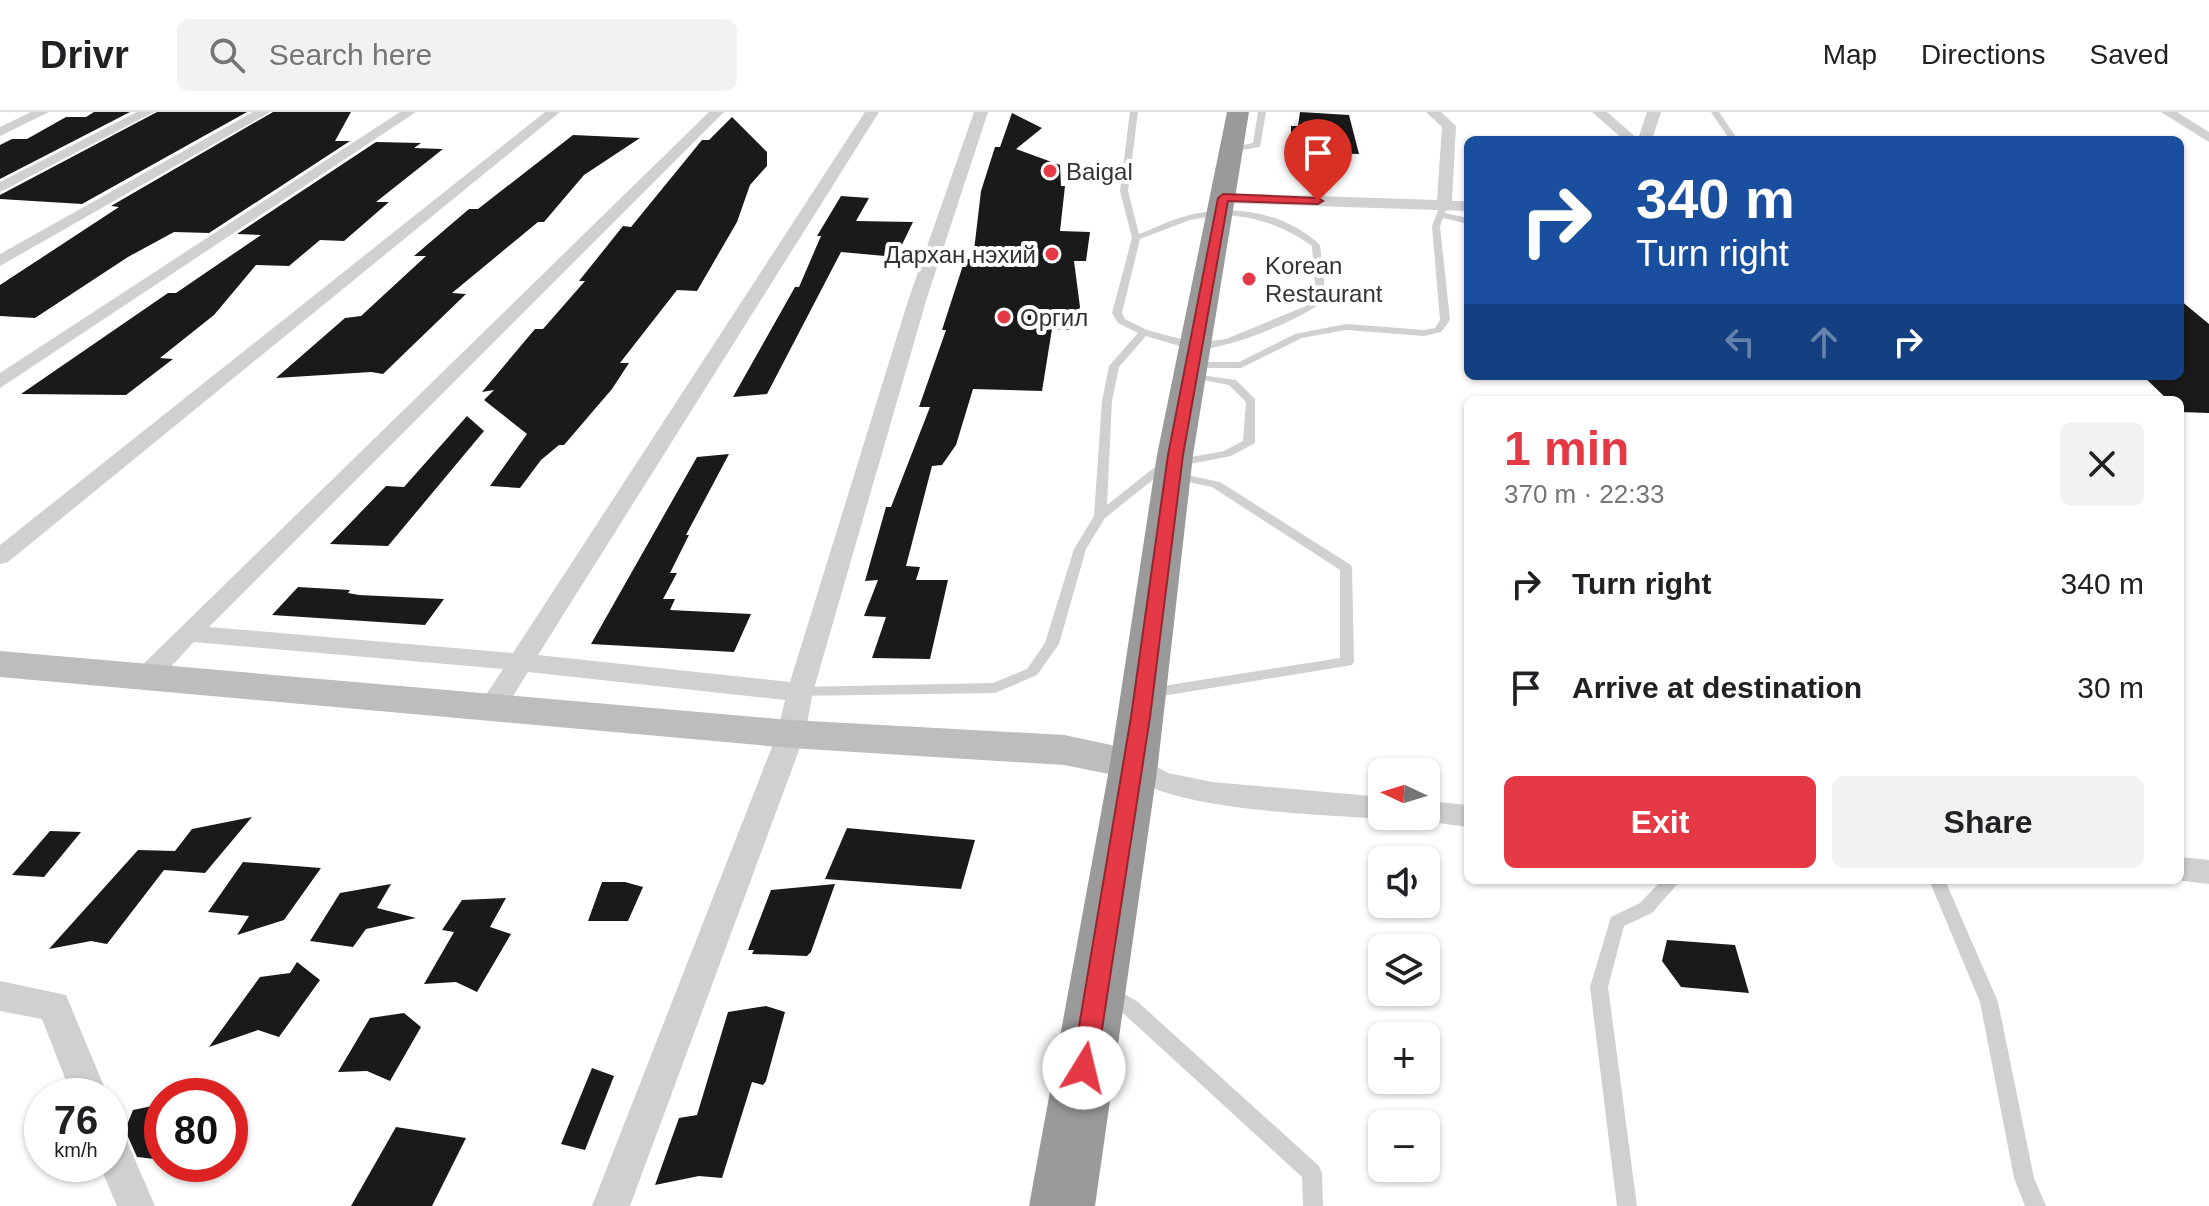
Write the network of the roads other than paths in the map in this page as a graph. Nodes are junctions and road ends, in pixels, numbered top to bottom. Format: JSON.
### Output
{"nodes":[{"id":1,"x":42,"y":112,"type":"edge"},
{"id":2,"x":147,"y":112,"type":"edge"},
{"id":3,"x":263,"y":112,"type":"edge"},
{"id":4,"x":409,"y":112,"type":"edge"},
{"id":5,"x":553,"y":112,"type":"edge"},
{"id":6,"x":717,"y":112,"type":"edge"},
{"id":7,"x":872,"y":112,"type":"edge"},
{"id":8,"x":981,"y":112,"type":"edge"},
{"id":9,"x":1134,"y":112,"type":"edge"},
{"id":10,"x":1433,"y":112,"type":"edge"},
{"id":11,"x":1599,"y":112,"type":"edge"},
{"id":12,"x":1654,"y":112,"type":"edge"},
{"id":13,"x":1715,"y":112,"type":"edge"},
{"id":14,"x":2168,"y":112,"type":"edge"},
{"id":15,"x":1246,"y":125,"type":"edge"},
{"id":16,"x":0,"y":132,"type":"edge"},
{"id":17,"x":1627,"y":136,"type":"edge"},
{"id":18,"x":1646,"y":136,"type":"edge"},
{"id":19,"x":1731,"y":136,"type":"edge"},
{"id":20,"x":2209,"y":138,"type":"edge"},
{"id":21,"x":0,"y":188,"type":"edge"},
{"id":22,"x":1222,"y":205,"type":"junction"},
{"id":23,"x":1464,"y":207,"type":"edge"},
{"id":24,"x":1443,"y":210,"type":"junction"},
{"id":25,"x":1464,"y":219,"type":"edge"},
{"id":26,"x":1136,"y":238,"type":"junction"},
{"id":27,"x":0,"y":261,"type":"edge"},
{"id":28,"x":1144,"y":332,"type":"junction"},
{"id":29,"x":1193,"y":362,"type":"junction"},
{"id":30,"x":0,"y":382,"type":"edge"},
{"id":31,"x":1174,"y":465,"type":"junction"},
{"id":32,"x":1100,"y":516,"type":"junction"},
{"id":33,"x":0,"y":557,"type":"edge"},
{"id":34,"x":187,"y":633,"type":"junction"},
{"id":35,"x":521,"y":662,"type":"junction"},
{"id":36,"x":0,"y":664,"type":"edge"},
{"id":37,"x":144,"y":676,"type":"junction"},
{"id":38,"x":800,"y":692,"type":"junction"},
{"id":39,"x":1144,"y":694,"type":"junction"},
{"id":40,"x":492,"y":707,"type":"junction"},
{"id":41,"x":791,"y":734,"type":"junction"},
{"id":42,"x":1134,"y":764,"type":"junction"},
{"id":43,"x":1368,"y":807,"type":"edge"},
{"id":44,"x":1440,"y":813,"type":"edge"},
{"id":45,"x":1464,"y":816,"type":"edge"},
{"id":46,"x":2184,"y":869,"type":"edge"},
{"id":47,"x":2209,"y":872,"type":"edge"},
{"id":48,"x":1669,"y":884,"type":"edge"},
{"id":49,"x":1939,"y":884,"type":"edge"},
{"id":50,"x":1097,"y":985,"type":"junction"},
{"id":51,"x":0,"y":996,"type":"edge"},
{"id":52,"x":83,"y":1078,"type":"edge"},
{"id":53,"x":126,"y":1182,"type":"edge"},
{"id":54,"x":136,"y":1206,"type":"edge"},
{"id":55,"x":611,"y":1206,"type":"edge"},
{"id":56,"x":1062,"y":1206,"type":"edge"},
{"id":57,"x":1313,"y":1206,"type":"edge"},
{"id":58,"x":1627,"y":1206,"type":"edge"},
{"id":59,"x":2036,"y":1206,"type":"edge"}],
"edges":[{"from":1,"to":16,"type":"street"},
{"from":2,"to":21,"type":"street"},
{"from":3,"to":27,"type":"street"},
{"from":4,"to":30,"type":"street"},
{"from":5,"to":33,"type":"street"},
{"from":6,"to":34,"type":"street"},
{"from":7,"to":35,"type":"street"},
{"from":8,"to":38,"type":"street"},
{"from":9,"to":26,"type":"lane"},
{"from":10,"to":24,"type":"street"},
{"from":11,"to":17,"type":"street"},
{"from":12,"to":18,"type":"street"},
{"from":13,"to":19,"type":"lane"},
{"from":14,"to":20,"type":"street"},
{"from":15,"to":22,"type":"highway"},
{"from":22,"to":24,"type":"street"},
{"from":22,"to":26,"type":"lane"},
{"from":22,"to":29,"type":"highway"},
{"from":22,"to":29,"type":"lane"},
{"from":23,"to":24,"type":"street"},
{"from":24,"to":25,"type":"lane"},
{"from":24,"to":29,"type":"lane"},
{"from":26,"to":28,"type":"lane"},
{"from":28,"to":29,"type":"lane"},
{"from":28,"to":32,"type":"lane"},
{"from":29,"to":31,"type":"highway"},
{"from":29,"to":31,"type":"lane"},
{"from":31,"to":32,"type":"lane"},
{"from":31,"to":39,"type":"highway"},
{"from":31,"to":39,"type":"lane"},
{"from":32,"to":38,"type":"lane"},
{"from":34,"to":35,"type":"street"},
{"from":34,"to":37,"type":"street"},
{"from":35,"to":38,"type":"street"},
{"from":35,"to":40,"type":"street"},
{"from":36,"to":37,"type":"street"},
{"from":37,"to":40,"type":"street"},
{"from":38,"to":41,"type":"street"},
{"from":39,"to":42,"type":"highway"},
{"from":40,"to":41,"type":"street"},
{"from":41,"to":42,"type":"street"},
{"from":41,"to":55,"type":"street"},
{"from":42,"to":43,"type":"street"},
{"from":42,"to":50,"type":"highway"},
{"from":44,"to":45,"type":"street"},
{"from":46,"to":47,"type":"street"},
{"from":48,"to":58,"type":"lane"},
{"from":49,"to":59,"type":"lane"},
{"from":50,"to":56,"type":"highway"},
{"from":50,"to":57,"type":"lane"},
{"from":51,"to":52,"type":"street"},
{"from":53,"to":54,"type":"street"}]}
